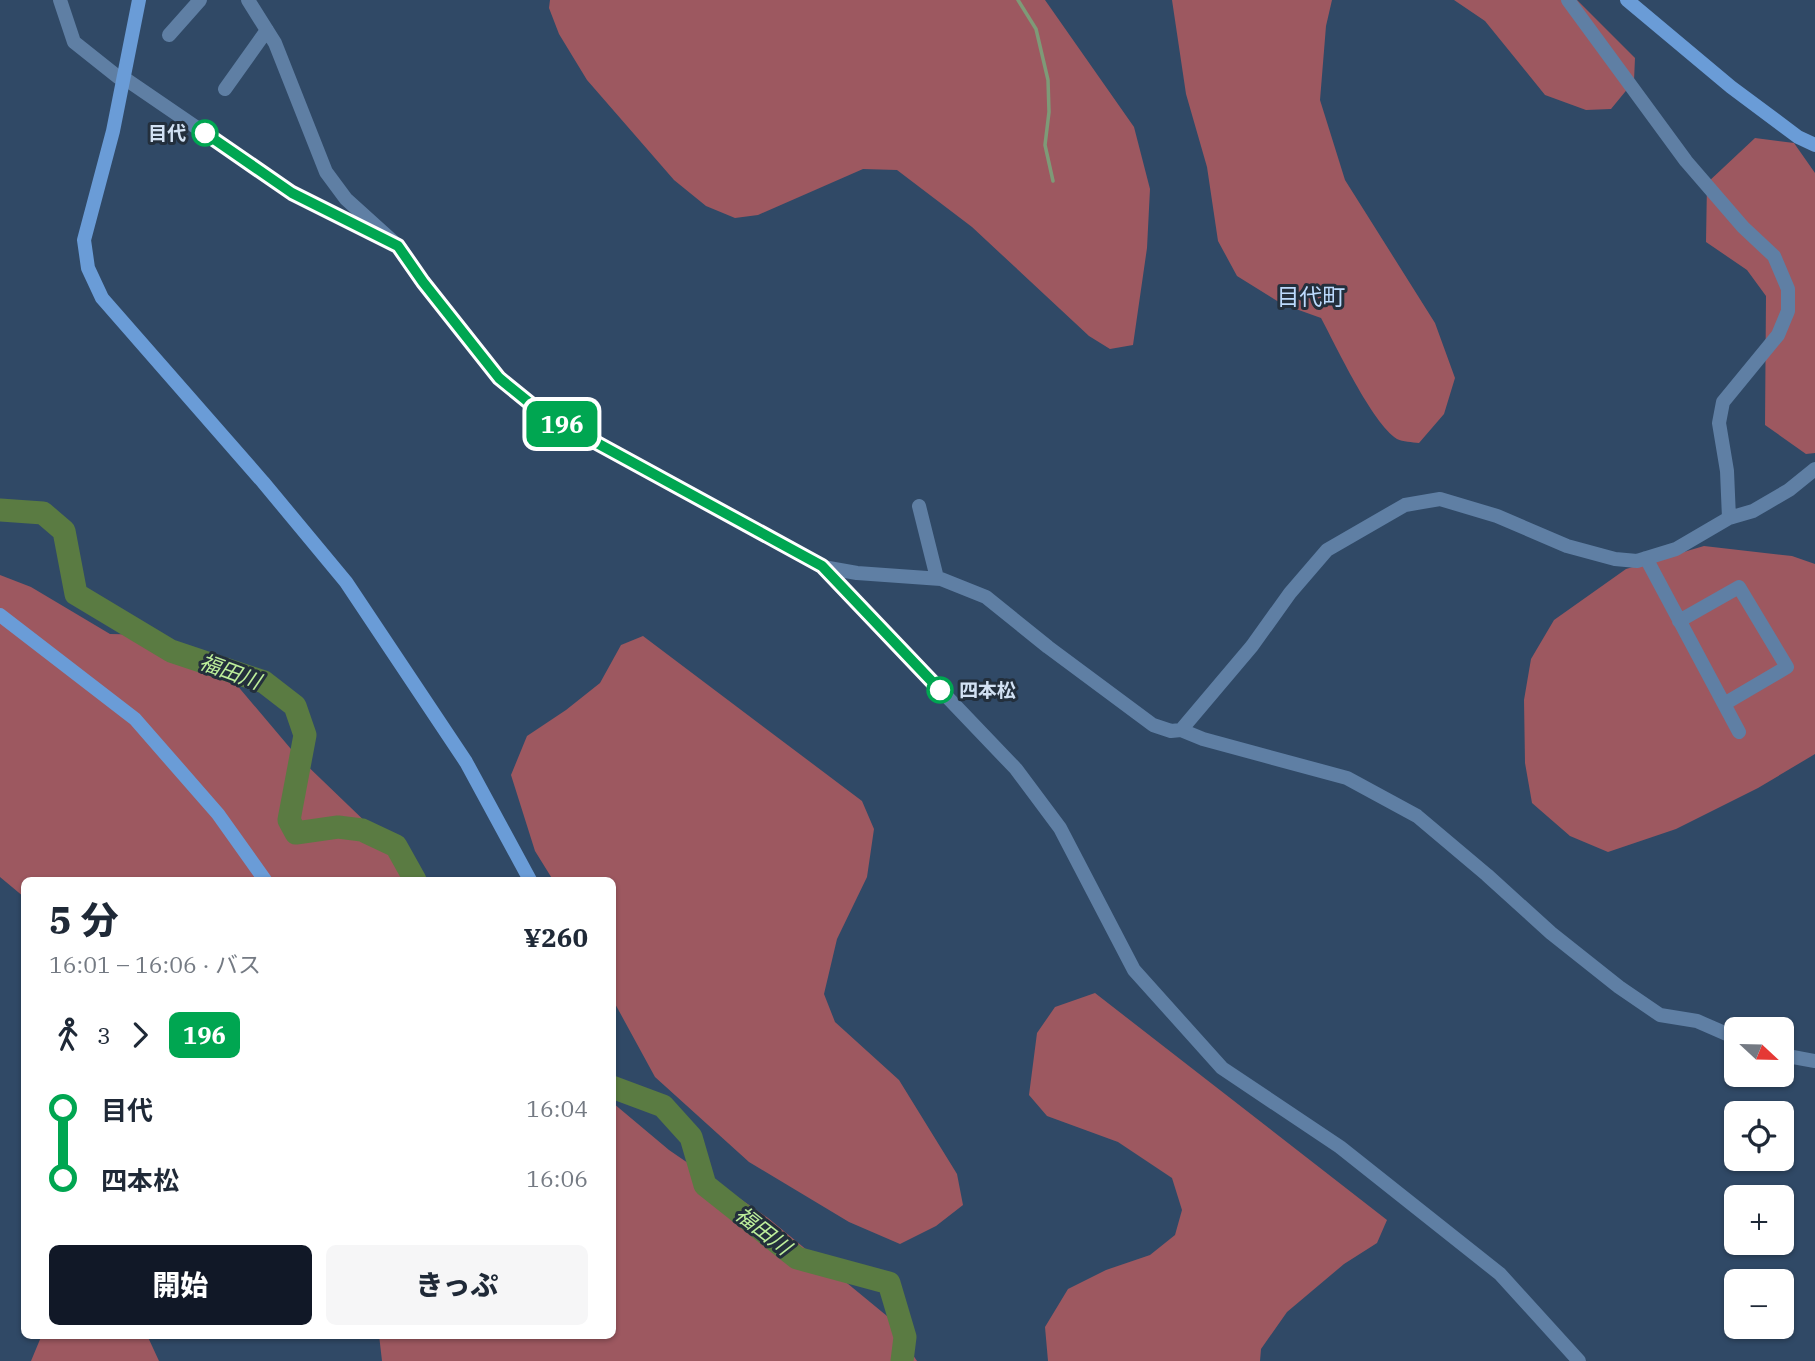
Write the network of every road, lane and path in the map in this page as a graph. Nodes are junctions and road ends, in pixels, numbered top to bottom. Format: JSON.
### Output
{"nodes":[{"id":1,"x":60,"y":0,"type":"edge"},
{"id":2,"x":139,"y":0,"type":"edge"},
{"id":3,"x":200,"y":0,"type":"edge"},
{"id":4,"x":248,"y":0,"type":"edge"},
{"id":5,"x":1568,"y":0,"type":"edge"},
{"id":6,"x":1627,"y":0,"type":"edge"},
{"id":7,"x":267,"y":30,"type":"junction"},
{"id":8,"x":169,"y":35,"type":"dead end"},
{"id":9,"x":124,"y":78,"type":"junction"},
{"id":10,"x":225,"y":89,"type":"dead end"},
{"id":11,"x":1815,"y":145,"type":"edge"},
{"id":12,"x":398,"y":246,"type":"junction"},
{"id":13,"x":1815,"y":469,"type":"edge"},
{"id":14,"x":919,"y":506,"type":"dead end"},
{"id":15,"x":1729,"y":518,"type":"junction"},
{"id":16,"x":1646,"y":558,"type":"junction"},
{"id":17,"x":822,"y":566,"type":"junction"},
{"id":18,"x":937,"y":578,"type":"junction"},
{"id":19,"x":0,"y":615,"type":"edge"},
{"id":20,"x":1679,"y":621,"type":"junction"},
{"id":21,"x":1724,"y":704,"type":"junction"},
{"id":22,"x":1181,"y":730,"type":"junction"},
{"id":23,"x":1739,"y":733,"type":"dead end"},
{"id":24,"x":263,"y":877,"type":"edge"},
{"id":25,"x":528,"y":877,"type":"edge"},
{"id":26,"x":1724,"y":1033,"type":"edge"},
{"id":27,"x":1794,"y":1057,"type":"edge"},
{"id":28,"x":1815,"y":1061,"type":"edge"},
{"id":29,"x":1579,"y":1361,"type":"edge"}],
"edges":[{"from":1,"to":9,"type":"street"},
{"from":2,"to":9,"type":"street"},
{"from":3,"to":8,"type":"street"},
{"from":4,"to":7,"type":"street"},
{"from":5,"to":15,"type":"street"},
{"from":6,"to":11,"type":"street"},
{"from":7,"to":10,"type":"street"},
{"from":7,"to":12,"type":"street"},
{"from":9,"to":12,"type":"street"},
{"from":9,"to":25,"type":"street"},
{"from":12,"to":17,"type":"street"},
{"from":13,"to":15,"type":"street"},
{"from":14,"to":18,"type":"street"},
{"from":15,"to":16,"type":"street"},
{"from":16,"to":20,"type":"street"},
{"from":16,"to":22,"type":"street"},
{"from":17,"to":18,"type":"street"},
{"from":17,"to":29,"type":"street"},
{"from":18,"to":22,"type":"street"},
{"from":19,"to":24,"type":"street"},
{"from":20,"to":21,"type":"street"},
{"from":20,"to":21,"type":"street"},
{"from":21,"to":23,"type":"street"},
{"from":22,"to":26,"type":"street"},
{"from":27,"to":28,"type":"street"}]}
